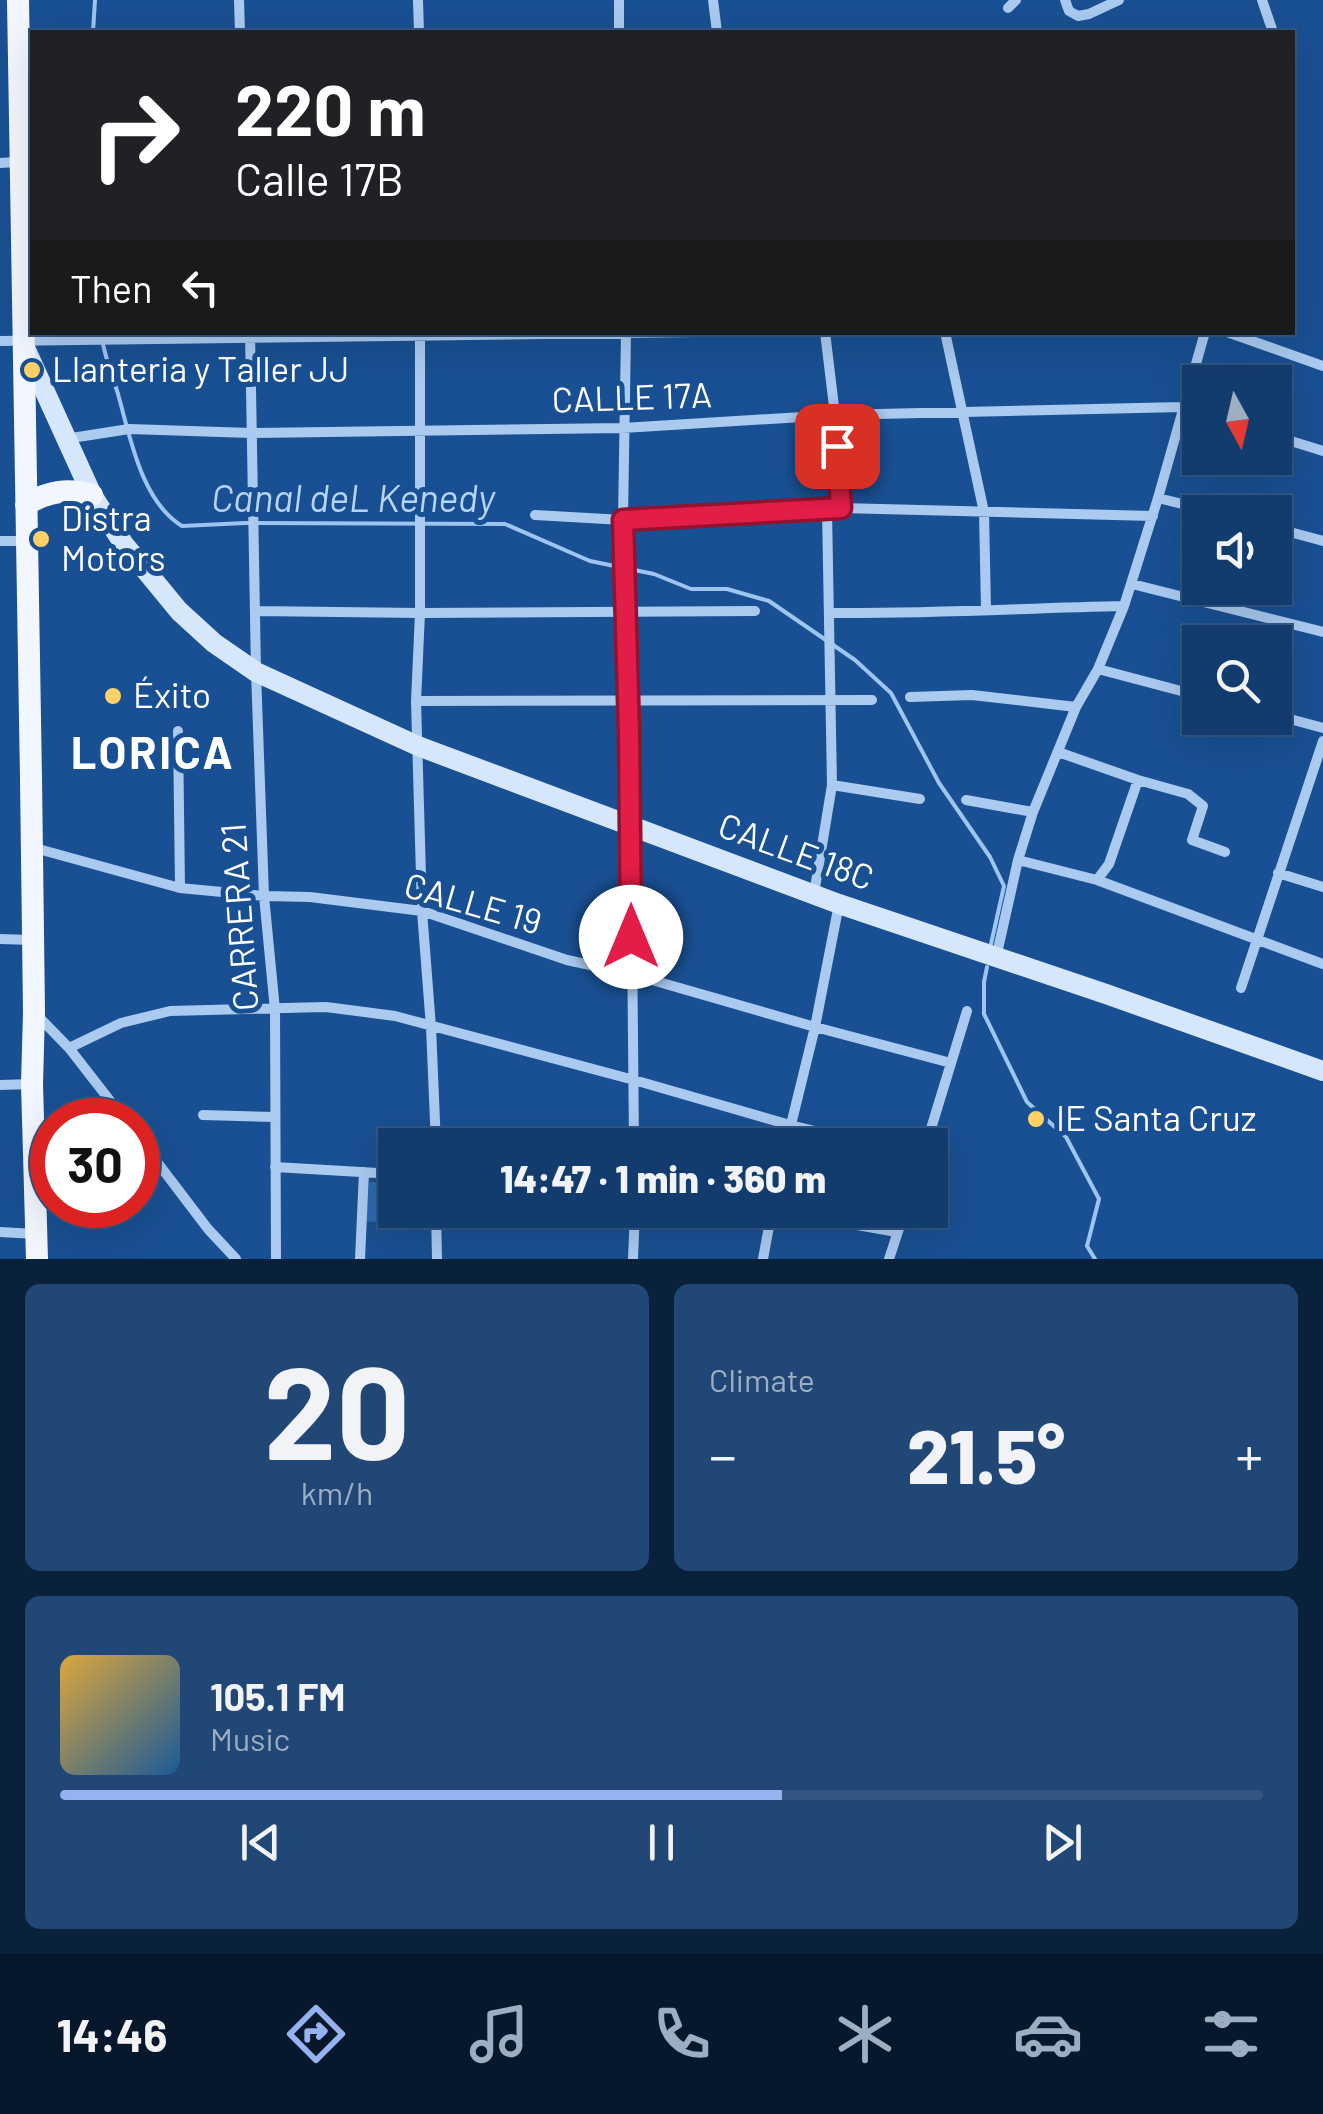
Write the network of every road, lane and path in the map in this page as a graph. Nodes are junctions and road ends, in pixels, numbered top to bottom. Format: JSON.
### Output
{"nodes":[{"id":1,"x":18,"y":0,"type":"edge"},
{"id":2,"x":239,"y":0,"type":"edge"},
{"id":3,"x":418,"y":0,"type":"edge"},
{"id":4,"x":618,"y":0,"type":"edge"},
{"id":5,"x":713,"y":0,"type":"edge"},
{"id":6,"x":1065,"y":0,"type":"edge"},
{"id":7,"x":1119,"y":0,"type":"edge"},
{"id":8,"x":1262,"y":0,"type":"edge"},
{"id":9,"x":240,"y":30,"type":"edge"},
{"id":10,"x":419,"y":30,"type":"edge"},
{"id":11,"x":620,"y":30,"type":"edge"},
{"id":12,"x":717,"y":30,"type":"edge"},
{"id":13,"x":1272,"y":30,"type":"edge"},
{"id":14,"x":26,"y":68,"type":"edge"},
{"id":15,"x":18,"y":161,"type":"edge"},
{"id":16,"x":28,"y":251,"type":"edge"},
{"id":17,"x":336,"y":335,"type":"edge"},
{"id":18,"x":420,"y":335,"type":"edge"},
{"id":19,"x":626,"y":335,"type":"edge"},
{"id":20,"x":825,"y":335,"type":"edge"},
{"id":21,"x":946,"y":335,"type":"edge"},
{"id":22,"x":1204,"y":335,"type":"edge"},
{"id":23,"x":1235,"y":335,"type":"edge"},
{"id":24,"x":251,"y":336,"type":"edge"},
{"id":25,"x":11,"y":341,"type":"edge"},
{"id":26,"x":1195,"y":365,"type":"edge"},
{"id":27,"x":1323,"y":366,"type":"edge"},
{"id":28,"x":1182,"y":407,"type":"edge"},
{"id":29,"x":964,"y":410,"type":"junction"},
{"id":30,"x":1182,"y":411,"type":"edge"},
{"id":31,"x":835,"y":415,"type":"junction"},
{"id":32,"x":622,"y":428,"type":"junction"},
{"id":33,"x":420,"y":431,"type":"junction"},
{"id":34,"x":252,"y":433,"type":"junction"},
{"id":35,"x":65,"y":439,"type":"junction"},
{"id":36,"x":1292,"y":441,"type":"edge"},
{"id":37,"x":1323,"y":450,"type":"edge"},
{"id":38,"x":92,"y":495,"type":"junction"},
{"id":39,"x":1158,"y":498,"type":"junction"},
{"id":40,"x":1182,"y":504,"type":"edge"},
{"id":41,"x":26,"y":505,"type":"junction"},
{"id":42,"x":841,"y":508,"type":"junction"},
{"id":43,"x":828,"y":510,"type":"junction"},
{"id":44,"x":984,"y":512,"type":"junction"},
{"id":45,"x":534,"y":515,"type":"dead end"},
{"id":46,"x":1153,"y":516,"type":"junction"},
{"id":47,"x":623,"y":520,"type":"junction"},
{"id":48,"x":1292,"y":533,"type":"edge"},
{"id":49,"x":0,"y":541,"type":"edge"},
{"id":50,"x":28,"y":541,"type":"junction"},
{"id":51,"x":1323,"y":541,"type":"edge"},
{"id":52,"x":1132,"y":584,"type":"junction"},
{"id":53,"x":1124,"y":606,"type":"junction"},
{"id":54,"x":986,"y":609,"type":"junction"},
{"id":55,"x":626,"y":610,"type":"junction"},
{"id":56,"x":255,"y":611,"type":"junction"},
{"id":57,"x":755,"y":611,"type":"dead end"},
{"id":58,"x":420,"y":613,"type":"junction"},
{"id":59,"x":829,"y":613,"type":"junction"},
{"id":60,"x":1323,"y":632,"type":"edge"},
{"id":61,"x":1098,"y":669,"type":"junction"},
{"id":62,"x":256,"y":672,"type":"junction"},
{"id":63,"x":1182,"y":691,"type":"edge"},
{"id":64,"x":910,"y":697,"type":"dead end"},
{"id":65,"x":830,"y":700,"type":"junction"},
{"id":66,"x":872,"y":700,"type":"dead end"},
{"id":67,"x":416,"y":701,"type":"junction"},
{"id":68,"x":628,"y":702,"type":"junction"},
{"id":69,"x":1076,"y":707,"type":"junction"},
{"id":70,"x":1292,"y":720,"type":"edge"},
{"id":71,"x":1323,"y":728,"type":"edge"},
{"id":72,"x":178,"y":731,"type":"dead end"},
{"id":73,"x":1323,"y":742,"type":"edge"},
{"id":74,"x":418,"y":746,"type":"junction"},
{"id":75,"x":1058,"y":752,"type":"junction"},
{"id":76,"x":1138,"y":780,"type":"junction"},
{"id":77,"x":832,"y":785,"type":"junction"},
{"id":78,"x":920,"y":799,"type":"dead end"},
{"id":79,"x":966,"y":800,"type":"dead end"},
{"id":80,"x":1033,"y":812,"type":"junction"},
{"id":81,"x":631,"y":826,"type":"junction"},
{"id":82,"x":30,"y":847,"type":"junction"},
{"id":83,"x":1226,"y":852,"type":"dead end"},
{"id":84,"x":1018,"y":860,"type":"junction"},
{"id":85,"x":1278,"y":872,"type":"junction"},
{"id":86,"x":1097,"y":880,"type":"junction"},
{"id":87,"x":1323,"y":887,"type":"edge"},
{"id":88,"x":180,"y":888,"type":"junction"},
{"id":89,"x":814,"y":894,"type":"junction"},
{"id":90,"x":264,"y":896,"type":"junction"},
{"id":91,"x":840,"y":904,"type":"junction"},
{"id":92,"x":422,"y":911,"type":"junction"},
{"id":93,"x":1257,"y":938,"type":"junction"},
{"id":94,"x":0,"y":939,"type":"edge"},
{"id":95,"x":32,"y":940,"type":"junction"},
{"id":96,"x":996,"y":958,"type":"junction"},
{"id":97,"x":1323,"y":964,"type":"edge"},
{"id":98,"x":632,"y":974,"type":"junction"},
{"id":99,"x":1241,"y":988,"type":"dead end"},
{"id":100,"x":274,"y":1010,"type":"junction"},
{"id":101,"x":967,"y":1011,"type":"dead end"},
{"id":102,"x":34,"y":1012,"type":"junction"},
{"id":103,"x":431,"y":1027,"type":"junction"},
{"id":104,"x":815,"y":1027,"type":"junction"},
{"id":105,"x":69,"y":1048,"type":"junction"},
{"id":106,"x":951,"y":1063,"type":"junction"},
{"id":107,"x":1323,"y":1071,"type":"edge"},
{"id":108,"x":634,"y":1080,"type":"junction"},
{"id":109,"x":32,"y":1084,"type":"junction"},
{"id":110,"x":0,"y":1085,"type":"edge"},
{"id":111,"x":108,"y":1098,"type":"edge"},
{"id":112,"x":204,"y":1115,"type":"dead end"},
{"id":113,"x":275,"y":1117,"type":"junction"},
{"id":114,"x":790,"y":1125,"type":"junction"},
{"id":115,"x":435,"y":1128,"type":"edge"},
{"id":116,"x":634,"y":1128,"type":"edge"},
{"id":117,"x":789,"y":1128,"type":"edge"},
{"id":118,"x":802,"y":1128,"type":"edge"},
{"id":119,"x":931,"y":1128,"type":"edge"},
{"id":120,"x":160,"y":1165,"type":"edge"},
{"id":121,"x":275,"y":1167,"type":"junction"},
{"id":122,"x":364,"y":1172,"type":"junction"},
{"id":123,"x":378,"y":1173,"type":"edge"},
{"id":124,"x":436,"y":1228,"type":"edge"},
{"id":125,"x":634,"y":1228,"type":"edge"},
{"id":126,"x":768,"y":1228,"type":"edge"},
{"id":127,"x":874,"y":1228,"type":"edge"},
{"id":128,"x":898,"y":1228,"type":"edge"},
{"id":129,"x":0,"y":1232,"type":"edge"},
{"id":130,"x":897,"y":1232,"type":"junction"},
{"id":131,"x":36,"y":1234,"type":"junction"},
{"id":132,"x":36,"y":1259,"type":"edge"},
{"id":133,"x":236,"y":1259,"type":"edge"},
{"id":134,"x":277,"y":1259,"type":"edge"},
{"id":135,"x":360,"y":1259,"type":"edge"},
{"id":136,"x":437,"y":1259,"type":"edge"},
{"id":137,"x":632,"y":1259,"type":"edge"},
{"id":138,"x":762,"y":1259,"type":"edge"},
{"id":139,"x":889,"y":1259,"type":"edge"}],
"edges":[{"from":1,"to":14,"type":"main road"},
{"from":2,"to":9,"type":"street"},
{"from":3,"to":10,"type":"street"},
{"from":4,"to":11,"type":"street"},
{"from":5,"to":12,"type":"street"},
{"from":6,"to":7,"type":"street"},
{"from":8,"to":13,"type":"street"},
{"from":14,"to":15,"type":"main road"},
{"from":15,"to":16,"type":"main road"},
{"from":16,"to":25,"type":"main road"},
{"from":17,"to":24,"type":"street"},
{"from":18,"to":33,"type":"street"},
{"from":19,"to":32,"type":"street"},
{"from":20,"to":31,"type":"street"},
{"from":21,"to":29,"type":"street"},
{"from":22,"to":26,"type":"street"},
{"from":23,"to":27,"type":"street"},
{"from":24,"to":25,"type":"street"},
{"from":24,"to":34,"type":"street","name":"CARRERA 21"},
{"from":25,"to":35,"type":"main road","name":"CALLE 18C"},
{"from":25,"to":41,"type":"main road"},
{"from":28,"to":29,"type":"street","name":"CALLE 17A"},
{"from":29,"to":31,"type":"street","name":"CALLE 17A"},
{"from":29,"to":44,"type":"street"},
{"from":30,"to":39,"type":"street"},
{"from":31,"to":32,"type":"street","name":"CALLE 17A"},
{"from":31,"to":42,"type":"street"},
{"from":32,"to":33,"type":"street","name":"CALLE 17A"},
{"from":32,"to":47,"type":"street"},
{"from":33,"to":34,"type":"street","name":"CALLE 17A"},
{"from":33,"to":58,"type":"street"},
{"from":34,"to":35,"type":"street","name":"CALLE 17A"},
{"from":34,"to":56,"type":"street","name":"CARRERA 21"},
{"from":35,"to":38,"type":"main road","name":"CALLE 18C"},
{"from":36,"to":37,"type":"street"},
{"from":38,"to":41,"type":"main road"},
{"from":38,"to":62,"type":"main road","name":"CALLE 18C"},
{"from":39,"to":40,"type":"street"},
{"from":39,"to":46,"type":"street"},
{"from":41,"to":50,"type":"main road"},
{"from":42,"to":43,"type":"street"},
{"from":42,"to":44,"type":"street"},
{"from":43,"to":47,"type":"street"},
{"from":43,"to":59,"type":"street"},
{"from":44,"to":46,"type":"street"},
{"from":44,"to":54,"type":"street"},
{"from":45,"to":47,"type":"street"},
{"from":46,"to":52,"type":"street"},
{"from":47,"to":55,"type":"street"},
{"from":48,"to":51,"type":"street"},
{"from":49,"to":50,"type":"street"},
{"from":50,"to":82,"type":"main road"},
{"from":52,"to":53,"type":"street"},
{"from":52,"to":60,"type":"street"},
{"from":53,"to":54,"type":"street"},
{"from":53,"to":61,"type":"street"},
{"from":54,"to":59,"type":"street"},
{"from":55,"to":57,"type":"street"},
{"from":55,"to":58,"type":"street"},
{"from":55,"to":68,"type":"street"},
{"from":56,"to":58,"type":"street"},
{"from":56,"to":62,"type":"street","name":"CARRERA 21"},
{"from":58,"to":67,"type":"street"},
{"from":59,"to":65,"type":"street"},
{"from":61,"to":63,"type":"street"},
{"from":61,"to":69,"type":"street"},
{"from":62,"to":74,"type":"main road","name":"CALLE 18C"},
{"from":62,"to":90,"type":"street","name":"CARRERA 21"},
{"from":64,"to":69,"type":"street"},
{"from":65,"to":66,"type":"street"},
{"from":65,"to":68,"type":"street"},
{"from":65,"to":77,"type":"street"},
{"from":67,"to":68,"type":"street"},
{"from":67,"to":74,"type":"street"},
{"from":68,"to":81,"type":"street"},
{"from":69,"to":75,"type":"street"},
{"from":70,"to":71,"type":"street"},
{"from":72,"to":88,"type":"street"},
{"from":73,"to":85,"type":"street"},
{"from":74,"to":81,"type":"main road","name":"CALLE 18C"},
{"from":74,"to":92,"type":"street"},
{"from":75,"to":76,"type":"street"},
{"from":75,"to":80,"type":"street"},
{"from":76,"to":83,"type":"street"},
{"from":76,"to":86,"type":"street"},
{"from":77,"to":78,"type":"street"},
{"from":77,"to":89,"type":"street"},
{"from":79,"to":80,"type":"street"},
{"from":80,"to":84,"type":"street"},
{"from":81,"to":89,"type":"main road","name":"CALLE 18C"},
{"from":81,"to":98,"type":"street"},
{"from":82,"to":88,"type":"street","name":"CALLE 19"},
{"from":82,"to":95,"type":"main road"},
{"from":84,"to":86,"type":"street"},
{"from":84,"to":96,"type":"street"},
{"from":85,"to":87,"type":"street"},
{"from":85,"to":93,"type":"street"},
{"from":86,"to":93,"type":"street"},
{"from":88,"to":90,"type":"street","name":"CALLE 19"},
{"from":89,"to":91,"type":"main road","name":"CALLE 18C"},
{"from":90,"to":92,"type":"street","name":"CALLE 19"},
{"from":90,"to":100,"type":"street","name":"CARRERA 21"},
{"from":91,"to":96,"type":"main road","name":"CALLE 18C"},
{"from":91,"to":104,"type":"street"},
{"from":92,"to":98,"type":"street","name":"CALLE 19"},
{"from":92,"to":103,"type":"street"},
{"from":93,"to":97,"type":"street"},
{"from":93,"to":99,"type":"street"},
{"from":94,"to":95,"type":"street"},
{"from":95,"to":102,"type":"main road"},
{"from":96,"to":107,"type":"main road","name":"CALLE 18C"},
{"from":98,"to":104,"type":"street","name":"CALLE 19"},
{"from":98,"to":108,"type":"street"},
{"from":100,"to":103,"type":"street"},
{"from":100,"to":105,"type":"street"},
{"from":100,"to":113,"type":"street","name":"CARRERA 21"},
{"from":101,"to":106,"type":"street"},
{"from":102,"to":105,"type":"street"},
{"from":102,"to":109,"type":"main road"},
{"from":103,"to":108,"type":"street"},
{"from":103,"to":115,"type":"street"},
{"from":104,"to":106,"type":"street","name":"CALLE 19"},
{"from":104,"to":114,"type":"street"},
{"from":105,"to":111,"type":"street"},
{"from":106,"to":119,"type":"street"},
{"from":108,"to":114,"type":"street"},
{"from":108,"to":116,"type":"street"},
{"from":109,"to":110,"type":"street"},
{"from":109,"to":131,"type":"main road"},
{"from":112,"to":113,"type":"street"},
{"from":113,"to":121,"type":"street","name":"CARRERA 21"},
{"from":114,"to":117,"type":"street"},
{"from":114,"to":118,"type":"street"},
{"from":120,"to":133,"type":"street"},
{"from":121,"to":122,"type":"street"},
{"from":121,"to":134,"type":"street","name":"CARRERA 21"},
{"from":122,"to":123,"type":"street"},
{"from":122,"to":135,"type":"street"},
{"from":124,"to":136,"type":"street"},
{"from":125,"to":137,"type":"street"},
{"from":126,"to":138,"type":"street"},
{"from":127,"to":130,"type":"street"},
{"from":128,"to":130,"type":"street"},
{"from":129,"to":131,"type":"street"},
{"from":130,"to":139,"type":"street"},
{"from":131,"to":132,"type":"main road"}]}
